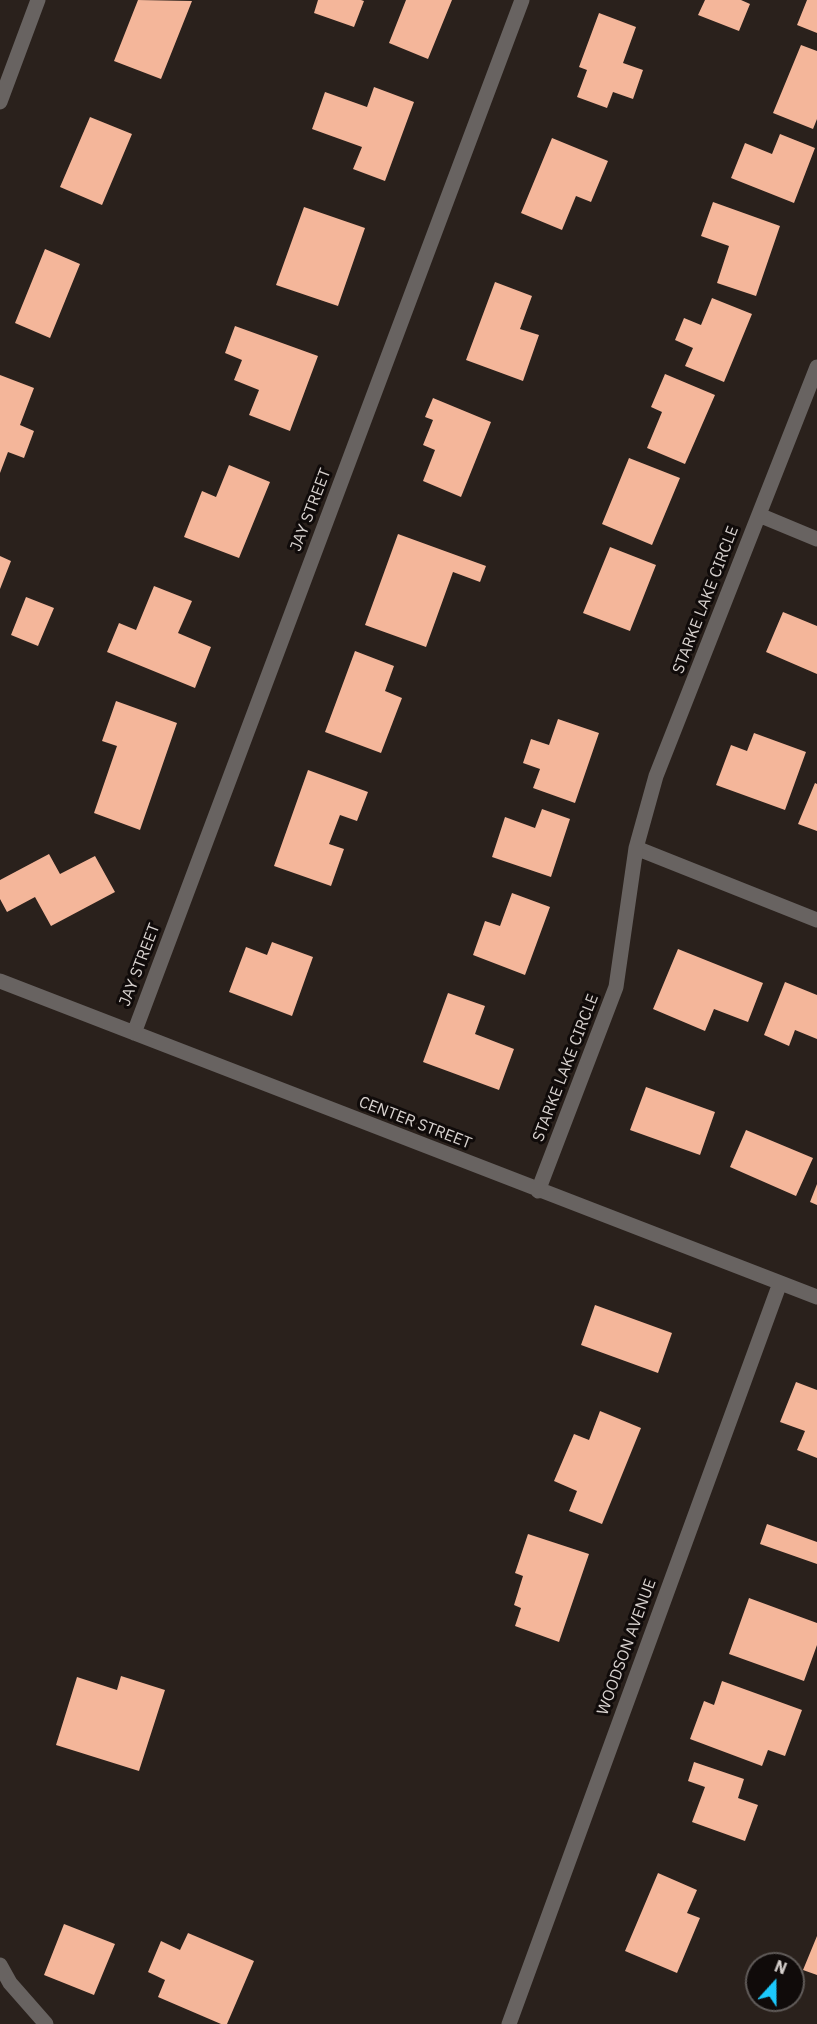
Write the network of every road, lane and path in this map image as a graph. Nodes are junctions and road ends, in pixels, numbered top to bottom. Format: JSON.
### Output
{"nodes":[{"id":1,"x":38,"y":0,"type":"edge"},
{"id":2,"x":522,"y":0,"type":"edge"},
{"id":3,"x":0,"y":102,"type":"edge"},
{"id":4,"x":817,"y":367,"type":"edge"},
{"id":5,"x":759,"y":515,"type":"junction"},
{"id":6,"x":817,"y":538,"type":"edge"},
{"id":7,"x":636,"y":848,"type":"junction"},
{"id":8,"x":817,"y":920,"type":"edge"},
{"id":9,"x":0,"y":981,"type":"edge"},
{"id":10,"x":134,"y":1033,"type":"junction"},
{"id":11,"x":538,"y":1191,"type":"junction"},
{"id":12,"x":780,"y":1283,"type":"junction"},
{"id":13,"x":817,"y":1297,"type":"edge"},
{"id":14,"x":0,"y":1965,"type":"edge"},
{"id":15,"x":46,"y":2024,"type":"edge"},
{"id":16,"x":509,"y":2024,"type":"edge"}],
"edges":[{"from":1,"to":3,"type":"street"},
{"from":2,"to":10,"type":"street","name":"JAY STREET"},
{"from":4,"to":5,"type":"street","name":"STARKE LAKE CIRCLE"},
{"from":5,"to":6,"type":"street"},
{"from":5,"to":7,"type":"street","name":"STARKE LAKE CIRCLE"},
{"from":7,"to":8,"type":"street"},
{"from":7,"to":11,"type":"street","name":"STARKE LAKE CIRCLE"},
{"from":9,"to":10,"type":"street","name":"CENTER STREET"},
{"from":10,"to":11,"type":"street","name":"CENTER STREET"},
{"from":11,"to":12,"type":"street","name":"CENTER STREET"},
{"from":12,"to":13,"type":"street","name":"CENTER STREET"},
{"from":12,"to":16,"type":"street","name":"WOODSON AVENUE"},
{"from":14,"to":15,"type":"street"}]}
